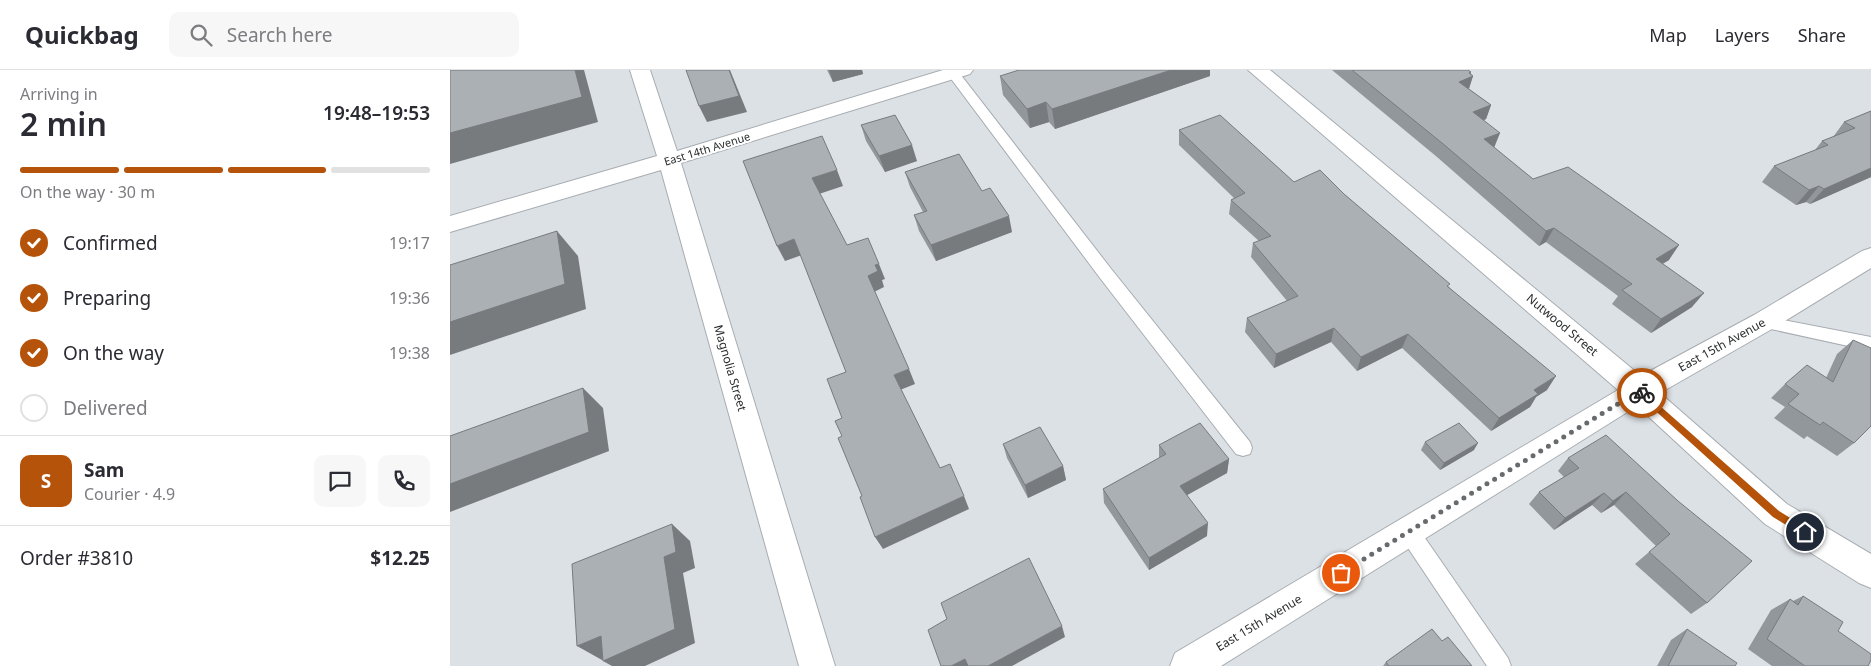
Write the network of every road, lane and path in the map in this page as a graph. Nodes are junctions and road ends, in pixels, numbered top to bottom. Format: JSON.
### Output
{"nodes":[{"id":1,"x":640,"y":70,"type":"edge"},
{"id":2,"x":1258,"y":70,"type":"edge"},
{"id":3,"x":959,"y":71,"type":"edge"},
{"id":4,"x":669,"y":160,"type":"junction"},
{"id":5,"x":450,"y":224,"type":"edge"},
{"id":6,"x":1871,"y":257,"type":"edge"},
{"id":7,"x":1762,"y":322,"type":"junction"},
{"id":8,"x":1871,"y":344,"type":"edge"},
{"id":9,"x":1639,"y":391,"type":"junction"},
{"id":10,"x":1243,"y":448,"type":"dead end"},
{"id":11,"x":1409,"y":532,"type":"junction"},
{"id":12,"x":1871,"y":572,"type":"edge"},
{"id":13,"x":813,"y":665,"type":"edge"},
{"id":14,"x":1188,"y":666,"type":"edge"},
{"id":15,"x":1500,"y":666,"type":"edge"}],
"edges":[{"from":1,"to":4,"type":"street","name":"Magnolia Street"},
{"from":2,"to":9,"type":"street","name":"Nutwood Street"},
{"from":3,"to":4,"type":"street","name":"East 14th Avenue"},
{"from":3,"to":10,"type":"lane"},
{"from":4,"to":5,"type":"street","name":"East 14th Avenue"},
{"from":4,"to":13,"type":"street","name":"Magnolia Street"},
{"from":6,"to":7,"type":"street","name":"East 15th Avenue"},
{"from":7,"to":8,"type":"lane"},
{"from":7,"to":9,"type":"street","name":"East 15th Avenue"},
{"from":9,"to":11,"type":"street","name":"East 15th Avenue"},
{"from":9,"to":12,"type":"street","name":"Nutwood Street"},
{"from":11,"to":14,"type":"street","name":"East 15th Avenue"},
{"from":11,"to":15,"type":"lane"}]}
